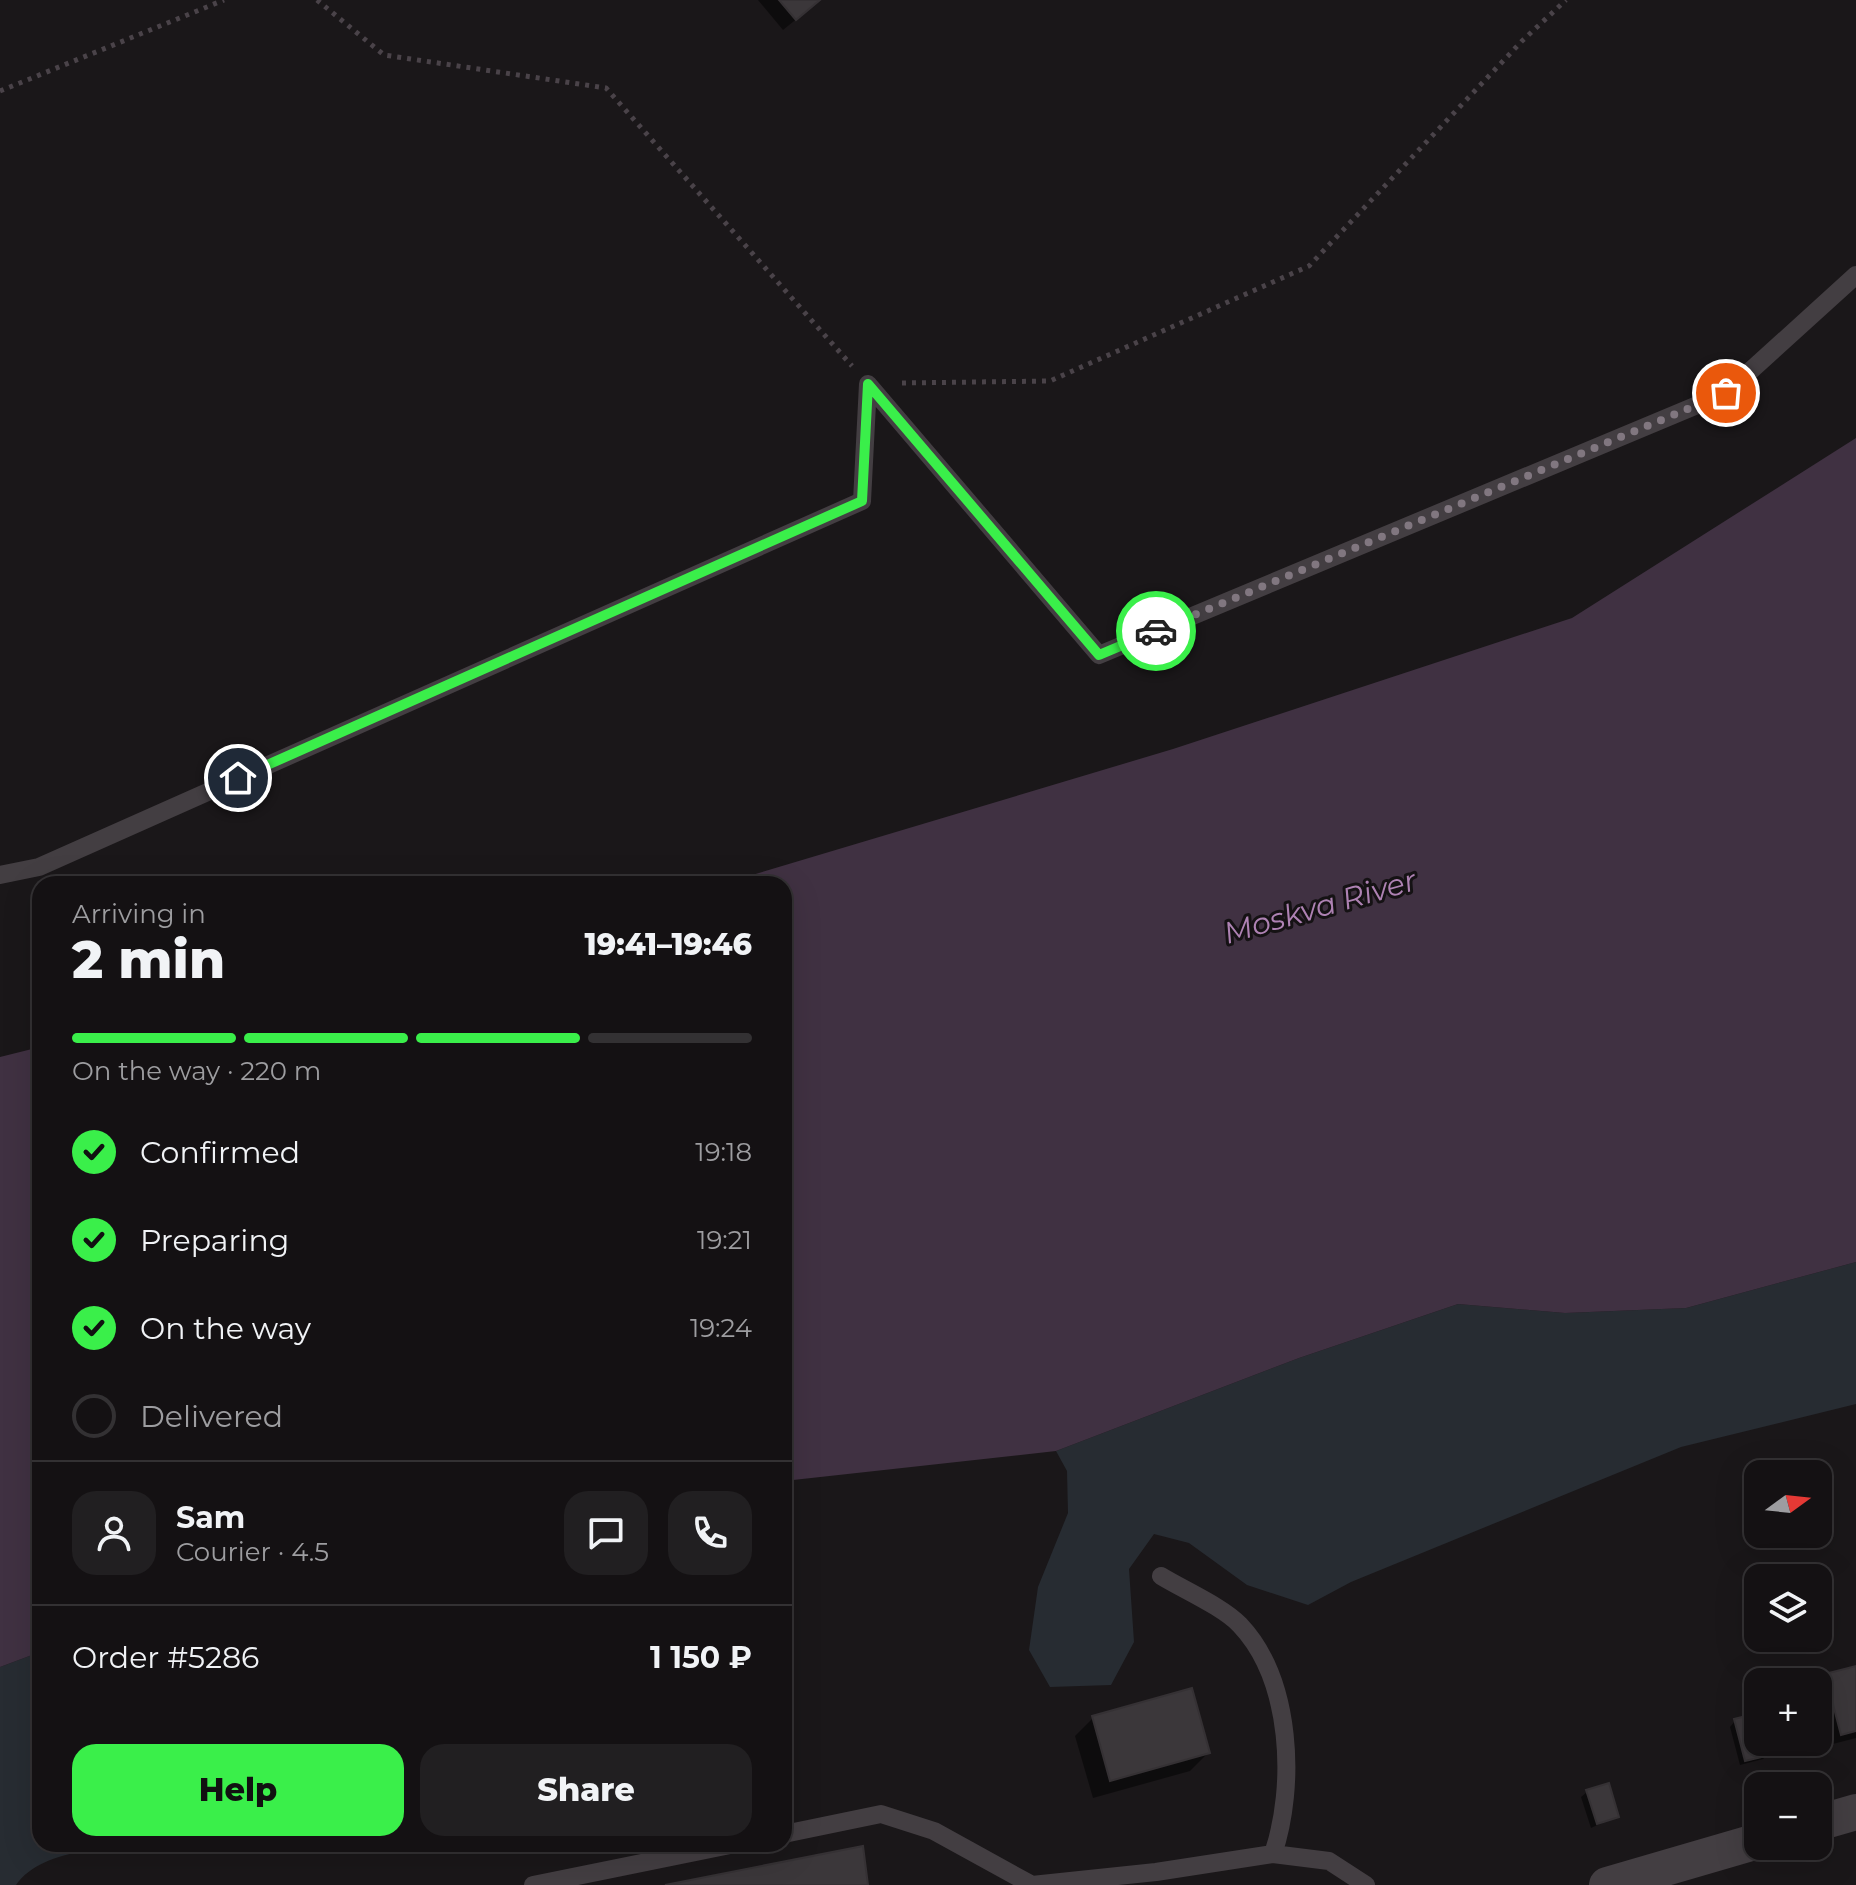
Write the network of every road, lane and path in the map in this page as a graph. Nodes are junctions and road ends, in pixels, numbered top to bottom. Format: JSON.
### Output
{"nodes":[{"id":1,"x":224,"y":0,"type":"edge"},
{"id":2,"x":317,"y":0,"type":"edge"},
{"id":3,"x":1566,"y":0,"type":"edge"},
{"id":4,"x":0,"y":91,"type":"edge"},
{"id":5,"x":1856,"y":275,"type":"edge"},
{"id":6,"x":868,"y":384,"type":"junction"},
{"id":7,"x":0,"y":875,"type":"edge"},
{"id":8,"x":1161,"y":1576,"type":"dead end"},
{"id":9,"x":1856,"y":1812,"type":"edge"},
{"id":10,"x":1832,"y":1819,"type":"edge"},
{"id":11,"x":792,"y":1832,"type":"edge"},
{"id":12,"x":1744,"y":1845,"type":"edge"},
{"id":13,"x":696,"y":1852,"type":"edge"},
{"id":14,"x":1273,"y":1854,"type":"junction"},
{"id":15,"x":533,"y":1885,"type":"edge"},
{"id":16,"x":1032,"y":1885,"type":"edge"},
{"id":17,"x":1366,"y":1885,"type":"edge"},
{"id":18,"x":1607,"y":1885,"type":"edge"}],
"edges":[{"from":1,"to":4,"type":"path"},
{"from":2,"to":6,"type":"path"},
{"from":3,"to":6,"type":"path"},
{"from":5,"to":6,"type":"lane"},
{"from":6,"to":7,"type":"lane"},
{"from":8,"to":14,"type":"lane"},
{"from":9,"to":10,"type":"street"},
{"from":11,"to":16,"type":"lane"},
{"from":12,"to":18,"type":"street"},
{"from":13,"to":15,"type":"lane"},
{"from":14,"to":16,"type":"lane"},
{"from":14,"to":17,"type":"lane"}]}
